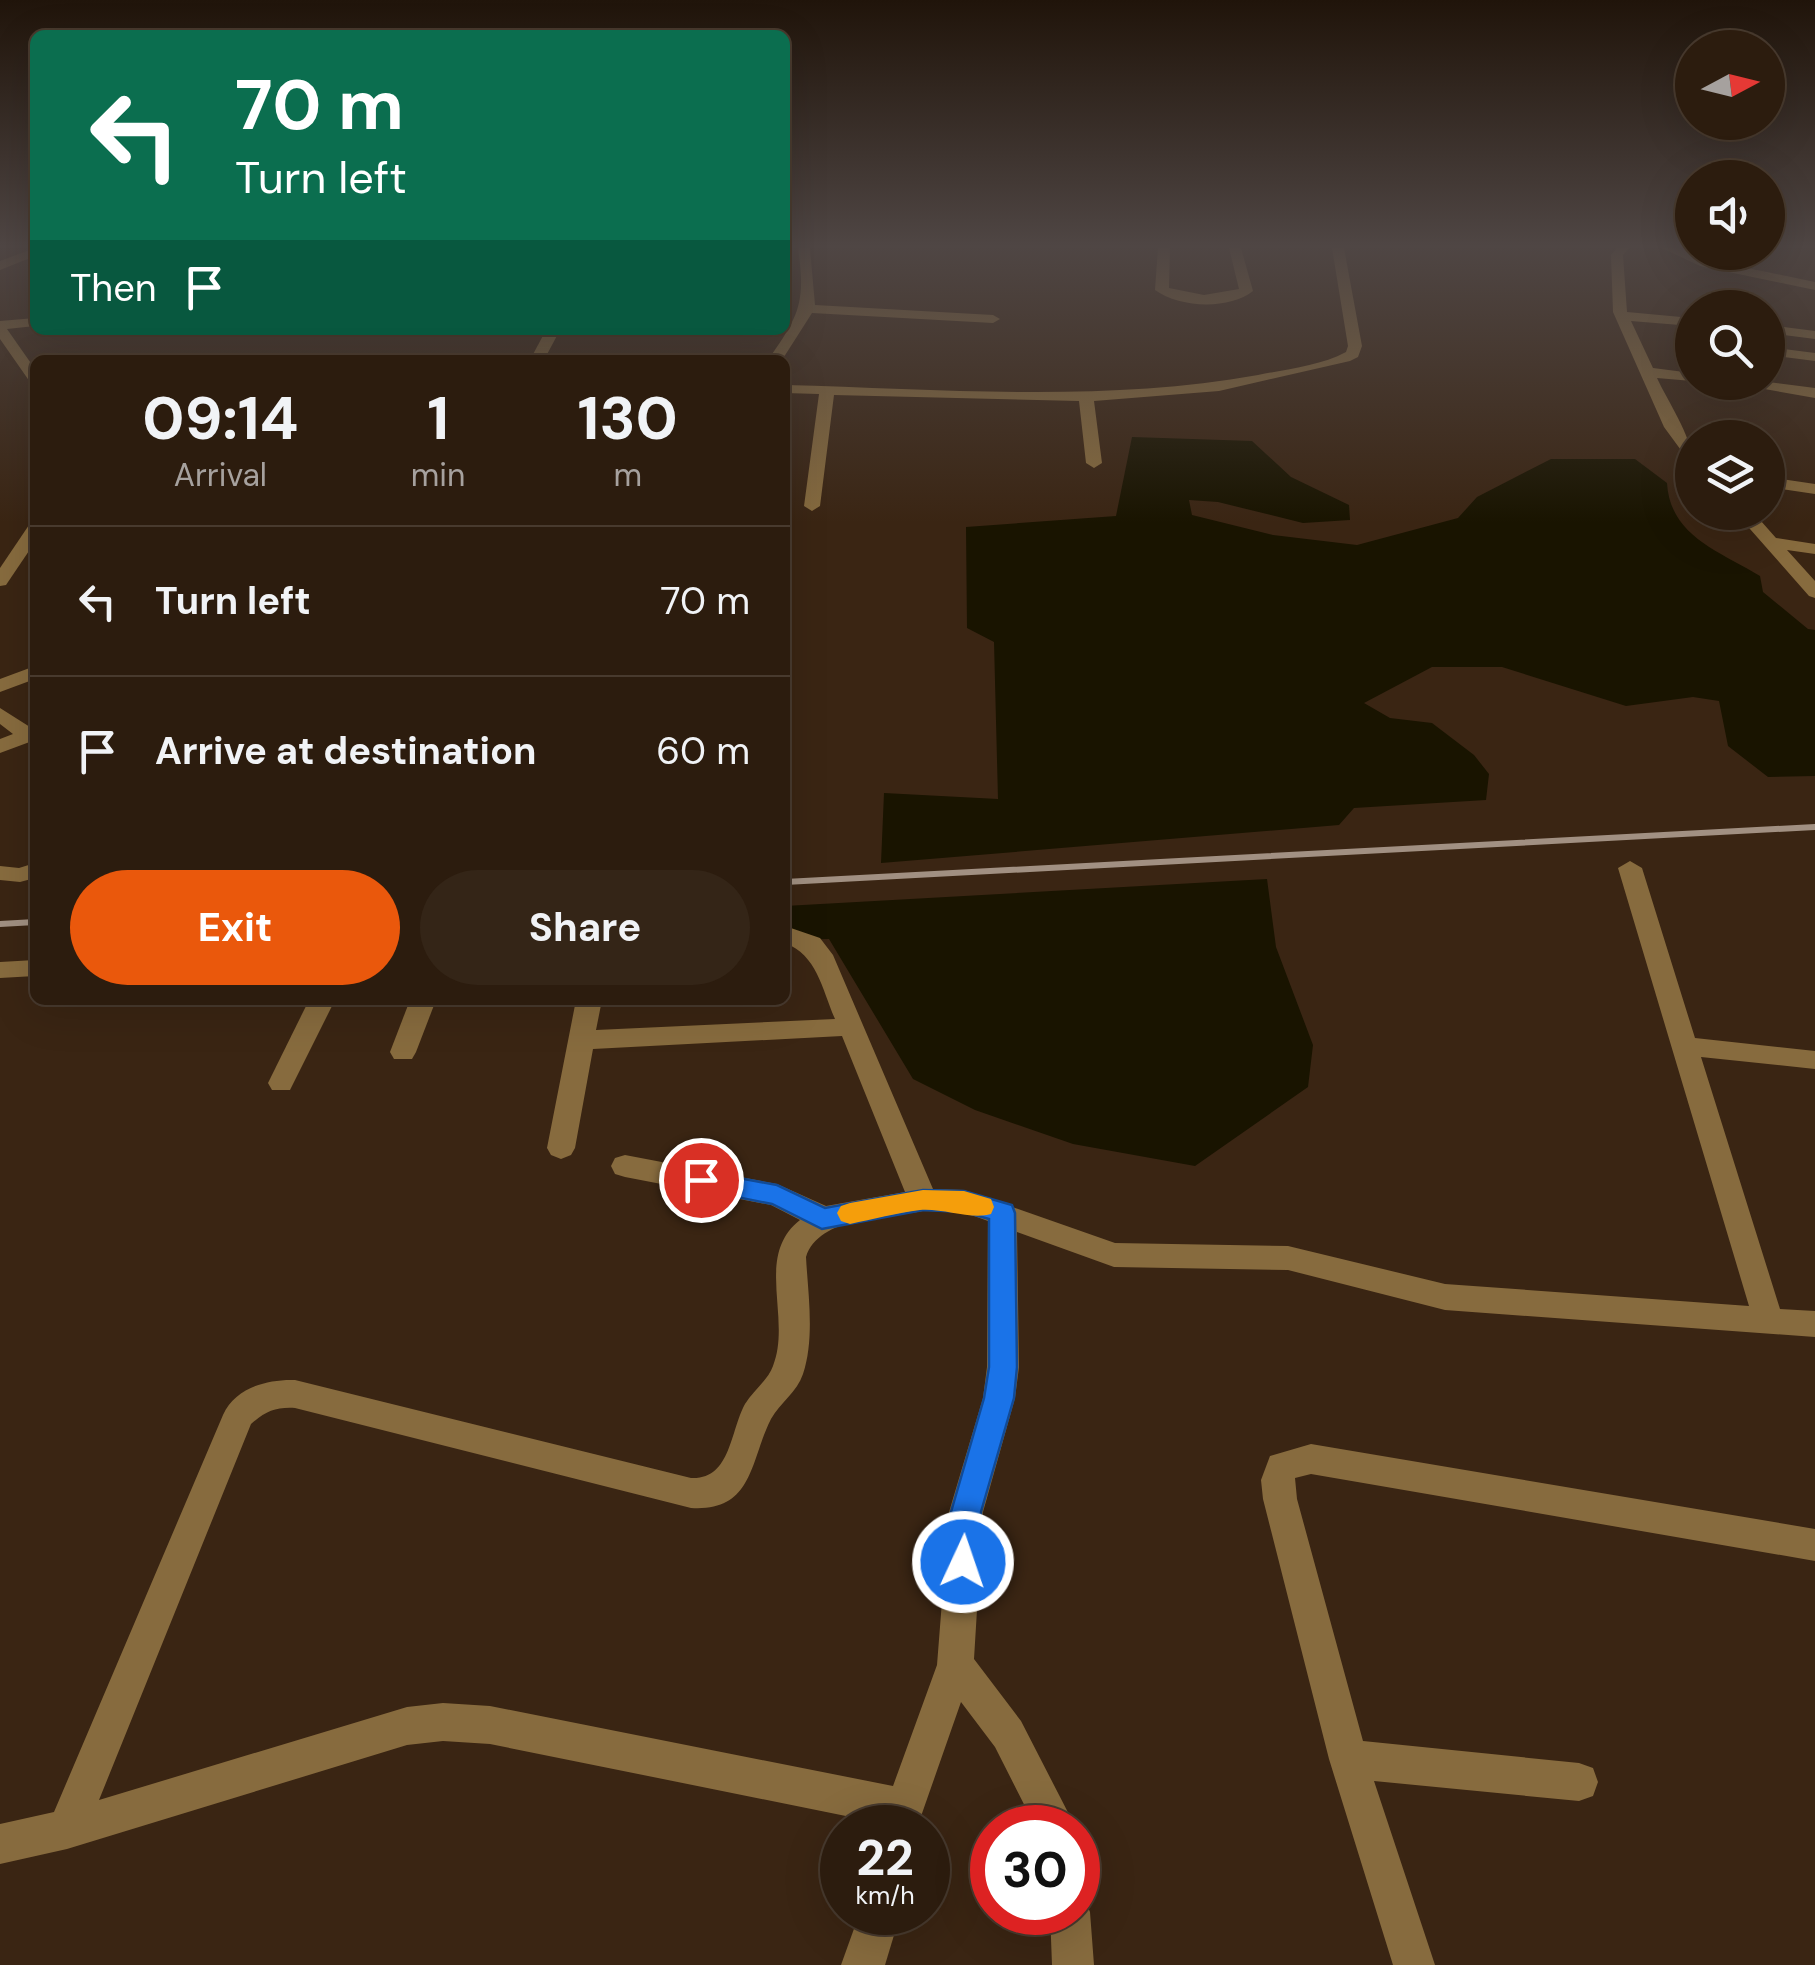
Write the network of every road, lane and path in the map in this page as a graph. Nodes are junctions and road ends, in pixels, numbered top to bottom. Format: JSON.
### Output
{"nodes":[{"id":1,"x":9,"y":340,"type":"edge"},
{"id":2,"x":1354,"y":340,"type":"edge"},
{"id":3,"x":1633,"y":340,"type":"edge"},
{"id":4,"x":1785,"y":354,"type":"edge"},
{"id":5,"x":1815,"y":357,"type":"edge"},
{"id":6,"x":30,"y":372,"type":"edge"},
{"id":7,"x":1648,"y":372,"type":"junction"},
{"id":8,"x":1675,"y":376,"type":"edge"},
{"id":9,"x":790,"y":389,"type":"edge"},
{"id":10,"x":1785,"y":389,"type":"edge"},
{"id":11,"x":827,"y":390,"type":"junction"},
{"id":12,"x":1815,"y":393,"type":"edge"},
{"id":13,"x":1086,"y":395,"type":"junction"},
{"id":14,"x":1675,"y":430,"type":"edge"},
{"id":15,"x":1094,"y":463,"type":"dead end"},
{"id":16,"x":1785,"y":485,"type":"edge"},
{"id":17,"x":1815,"y":489,"type":"edge"},
{"id":18,"x":812,"y":506,"type":"dead end"},
{"id":19,"x":1759,"y":530,"type":"edge"},
{"id":20,"x":30,"y":536,"type":"edge"},
{"id":21,"x":1770,"y":542,"type":"junction"},
{"id":22,"x":1815,"y":549,"type":"edge"},
{"id":23,"x":0,"y":581,"type":"edge"},
{"id":24,"x":1815,"y":592,"type":"edge"},
{"id":25,"x":30,"y":674,"type":"edge"},
{"id":26,"x":0,"y":686,"type":"edge"},
{"id":27,"x":0,"y":714,"type":"edge"},
{"id":28,"x":30,"y":733,"type":"edge"},
{"id":29,"x":30,"y":734,"type":"edge"},
{"id":30,"x":0,"y":747,"type":"edge"},
{"id":31,"x":1630,"y":868,"type":"dead end"},
{"id":32,"x":30,"y":870,"type":"edge"},
{"id":33,"x":0,"y":873,"type":"edge"},
{"id":34,"x":790,"y":936,"type":"edge"},
{"id":35,"x":30,"y":968,"type":"edge"},
{"id":36,"x":0,"y":970,"type":"edge"},
{"id":37,"x":320,"y":1005,"type":"edge"},
{"id":38,"x":421,"y":1005,"type":"edge"},
{"id":39,"x":589,"y":1005,"type":"edge"},
{"id":40,"x":851,"y":1027,"type":"junction"},
{"id":41,"x":582,"y":1040,"type":"junction"},
{"id":42,"x":1682,"y":1046,"type":"junction"},
{"id":43,"x":404,"y":1052,"type":"dead end"},
{"id":44,"x":1815,"y":1060,"type":"edge"},
{"id":45,"x":281,"y":1083,"type":"dead end"},
{"id":46,"x":562,"y":1148,"type":"dead end"},
{"id":47,"x":624,"y":1166,"type":"dead end"},
{"id":48,"x":923,"y":1200,"type":"junction"},
{"id":49,"x":1002,"y":1213,"type":"junction"},
{"id":50,"x":822,"y":1218,"type":"junction"},
{"id":51,"x":1769,"y":1322,"type":"junction"},
{"id":52,"x":1815,"y":1324,"type":"edge"},
{"id":53,"x":1815,"y":1545,"type":"edge"},
{"id":54,"x":954,"y":1666,"type":"junction"},
{"id":55,"x":1348,"y":1759,"type":"junction"},
{"id":56,"x":1580,"y":1782,"type":"dead end"},
{"id":57,"x":844,"y":1805,"type":"edge"},
{"id":58,"x":906,"y":1805,"type":"edge"},
{"id":59,"x":1045,"y":1805,"type":"edge"},
{"id":60,"x":67,"y":1828,"type":"junction"},
{"id":61,"x":0,"y":1844,"type":"edge"},
{"id":62,"x":874,"y":1935,"type":"edge"},
{"id":63,"x":1071,"y":1935,"type":"edge"},
{"id":64,"x":862,"y":1965,"type":"edge"},
{"id":65,"x":1073,"y":1965,"type":"edge"},
{"id":66,"x":1414,"y":1965,"type":"edge"}],
"edges":[{"from":1,"to":6,"type":"street"},
{"from":2,"to":13,"type":"street"},
{"from":3,"to":7,"type":"street"},
{"from":4,"to":5,"type":"street"},
{"from":7,"to":8,"type":"street"},
{"from":7,"to":14,"type":"street"},
{"from":9,"to":11,"type":"street"},
{"from":10,"to":12,"type":"street"},
{"from":11,"to":13,"type":"street"},
{"from":11,"to":18,"type":"street"},
{"from":13,"to":15,"type":"street"},
{"from":16,"to":17,"type":"street"},
{"from":19,"to":21,"type":"street"},
{"from":20,"to":23,"type":"street"},
{"from":21,"to":22,"type":"street"},
{"from":21,"to":24,"type":"street"},
{"from":25,"to":26,"type":"street"},
{"from":27,"to":28,"type":"street"},
{"from":29,"to":30,"type":"street"},
{"from":31,"to":42,"type":"street"},
{"from":32,"to":33,"type":"street"},
{"from":34,"to":40,"type":"street"},
{"from":35,"to":36,"type":"street"},
{"from":37,"to":45,"type":"street"},
{"from":38,"to":43,"type":"street"},
{"from":39,"to":41,"type":"street"},
{"from":40,"to":41,"type":"street"},
{"from":40,"to":48,"type":"street"},
{"from":41,"to":46,"type":"street"},
{"from":42,"to":44,"type":"street"},
{"from":42,"to":51,"type":"street"},
{"from":47,"to":50,"type":"street"},
{"from":48,"to":49,"type":"street"},
{"from":48,"to":50,"type":"street"},
{"from":49,"to":51,"type":"street"},
{"from":49,"to":54,"type":"street"},
{"from":50,"to":60,"type":"street"},
{"from":51,"to":52,"type":"street"},
{"from":53,"to":55,"type":"street"},
{"from":54,"to":58,"type":"street"},
{"from":54,"to":59,"type":"street"},
{"from":55,"to":56,"type":"street"},
{"from":55,"to":66,"type":"street"},
{"from":57,"to":60,"type":"street"},
{"from":60,"to":61,"type":"street"},
{"from":62,"to":64,"type":"street"},
{"from":63,"to":65,"type":"street"}]}
